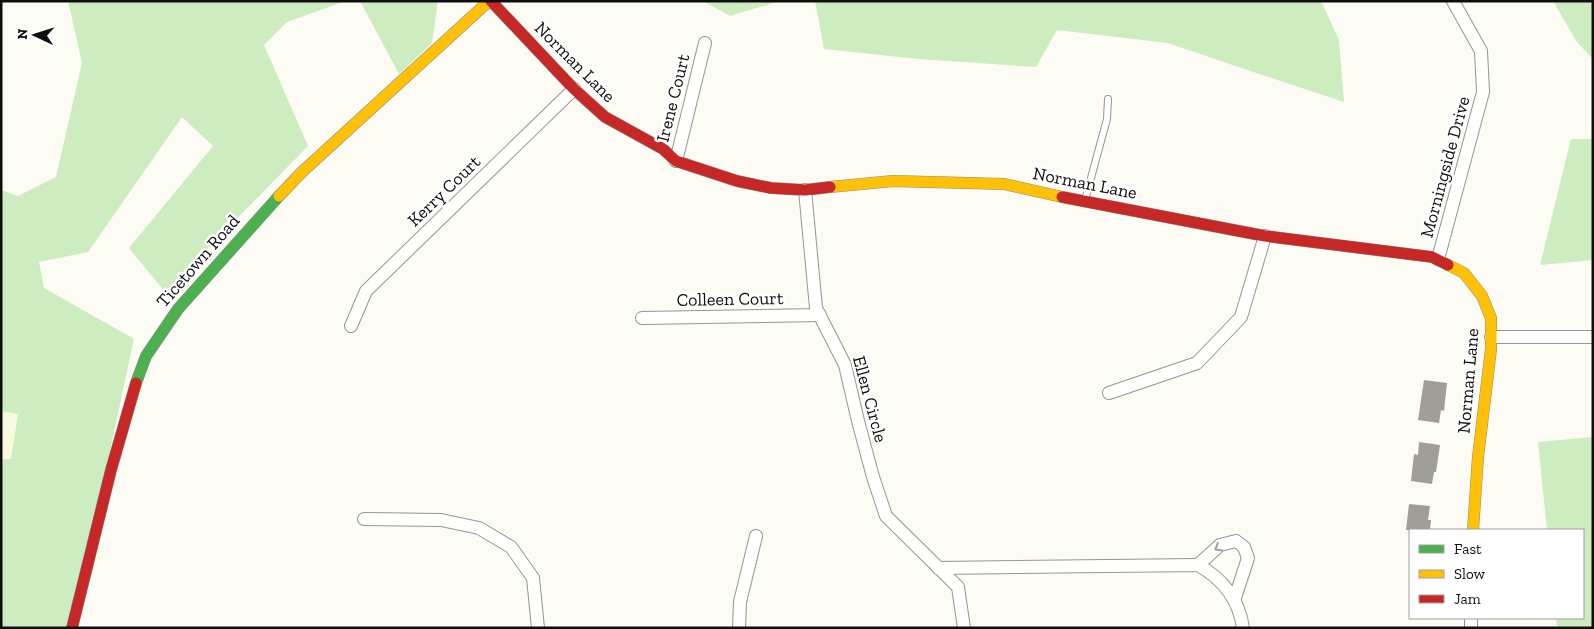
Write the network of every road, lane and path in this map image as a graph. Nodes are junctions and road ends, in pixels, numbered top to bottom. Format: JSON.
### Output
{"nodes":[{"id":1,"x":490,"y":1,"type":"edge"},
{"id":2,"x":1453,"y":1,"type":"edge"},
{"id":3,"x":705,"y":43,"type":"dead end"},
{"id":4,"x":574,"y":89,"type":"junction"},
{"id":5,"x":1108,"y":99,"type":"dead end"},
{"id":6,"x":676,"y":161,"type":"junction"},
{"id":7,"x":805,"y":190,"type":"junction"},
{"id":8,"x":1084,"y":202,"type":"junction"},
{"id":9,"x":1265,"y":236,"type":"junction"},
{"id":10,"x":1438,"y":260,"type":"junction"},
{"id":11,"x":820,"y":315,"type":"junction"},
{"id":12,"x":642,"y":318,"type":"dead end"},
{"id":13,"x":350,"y":326,"type":"dead end"},
{"id":14,"x":1491,"y":337,"type":"junction"},
{"id":15,"x":1593,"y":337,"type":"edge"},
{"id":16,"x":1109,"y":393,"type":"dead end"},
{"id":17,"x":364,"y":518,"type":"dead end"},
{"id":18,"x":1473,"y":529,"type":"edge"},
{"id":19,"x":756,"y":536,"type":"dead end"},
{"id":20,"x":1198,"y":565,"type":"junction"},
{"id":21,"x":938,"y":568,"type":"junction"},
{"id":22,"x":1234,"y":598,"type":"junction"},
{"id":23,"x":72,"y":628,"type":"edge"},
{"id":24,"x":538,"y":628,"type":"edge"},
{"id":25,"x":739,"y":628,"type":"edge"},
{"id":26,"x":964,"y":628,"type":"edge"},
{"id":27,"x":1243,"y":628,"type":"edge"}],
"edges":[{"from":1,"to":4,"type":"street","name":"Norman Lane"},
{"from":1,"to":23,"type":"street","name":"Ticetown Road"},
{"from":2,"to":10,"type":"street","name":"Morningside Drive"},
{"from":3,"to":6,"type":"street","name":"Irene Court"},
{"from":4,"to":6,"type":"street","name":"Norman Lane"},
{"from":4,"to":13,"type":"street","name":"Kerry Court"},
{"from":5,"to":8,"type":"lane"},
{"from":6,"to":7,"type":"street","name":"Norman Lane"},
{"from":7,"to":8,"type":"street","name":"Norman Lane"},
{"from":7,"to":11,"type":"street","name":"Ellen Circle"},
{"from":8,"to":9,"type":"street","name":"Norman Lane"},
{"from":9,"to":10,"type":"street","name":"Norman Lane"},
{"from":9,"to":16,"type":"street"},
{"from":10,"to":14,"type":"street","name":"Norman Lane"},
{"from":11,"to":12,"type":"street","name":"Colleen Court"},
{"from":11,"to":21,"type":"street","name":"Ellen Circle"},
{"from":14,"to":15,"type":"street"},
{"from":14,"to":18,"type":"street","name":"Norman Lane"},
{"from":17,"to":24,"type":"street"},
{"from":19,"to":25,"type":"street"},
{"from":20,"to":21,"type":"street"},
{"from":20,"to":22,"type":"street"},
{"from":22,"to":20,"type":"street","one_way":true},
{"from":21,"to":26,"type":"street","name":"Ellen Circle"},
{"from":22,"to":27,"type":"street"}]}
